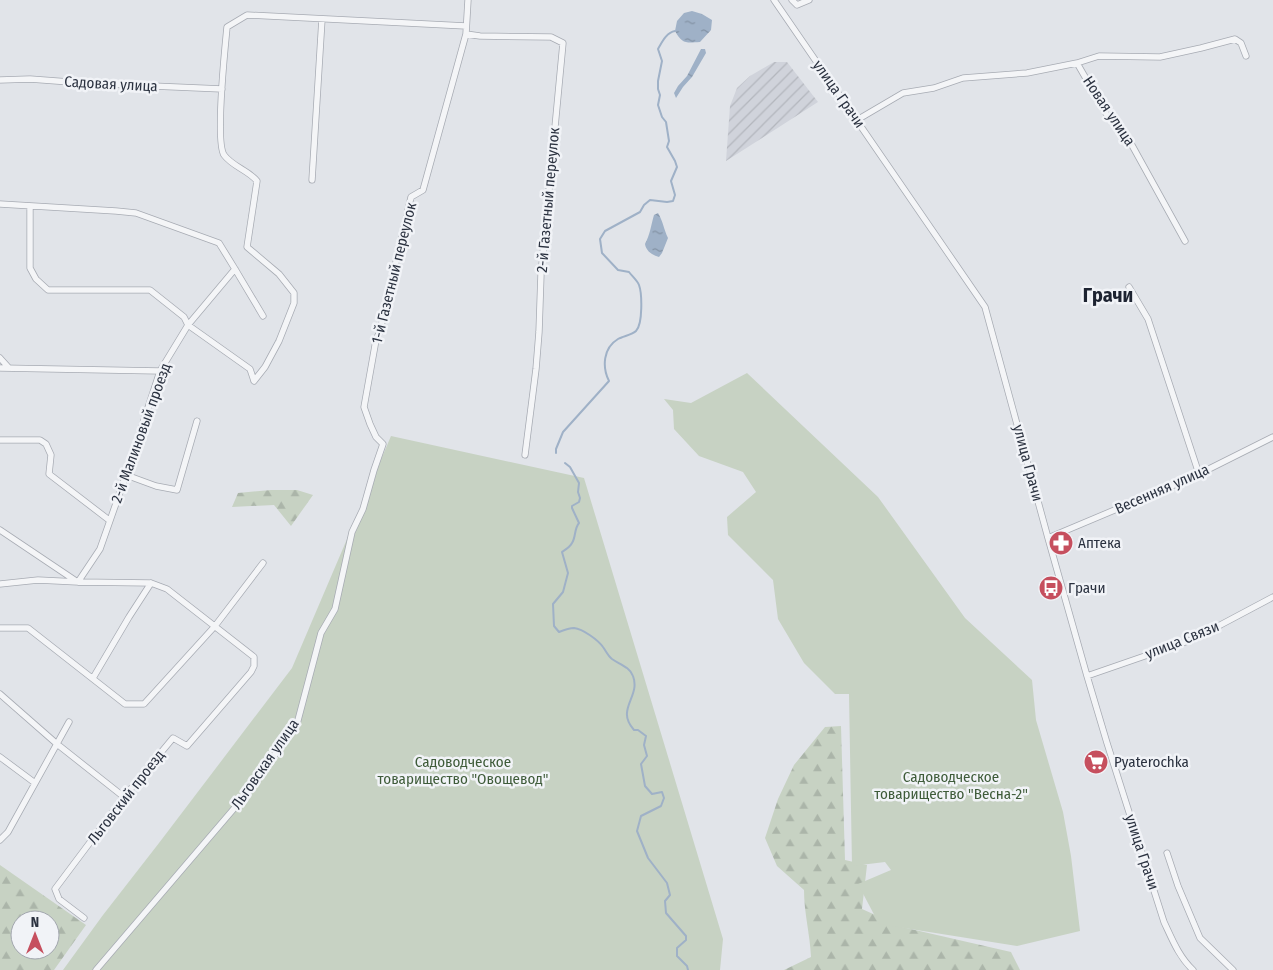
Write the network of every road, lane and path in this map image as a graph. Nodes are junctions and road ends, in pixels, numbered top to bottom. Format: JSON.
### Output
{"nodes":[{"id":1,"x":468,"y":0,"type":"edge"},
{"id":2,"x":792,"y":0,"type":"edge"},
{"id":3,"x":809,"y":0,"type":"edge"},
{"id":4,"x":776,"y":1,"type":"edge"},
{"id":5,"x":322,"y":19,"type":"junction"},
{"id":6,"x":466,"y":26,"type":"junction"},
{"id":7,"x":466,"y":34,"type":"junction"},
{"id":8,"x":1246,"y":56,"type":"dead end"},
{"id":9,"x":1077,"y":63,"type":"junction"},
{"id":10,"x":0,"y":80,"type":"edge"},
{"id":11,"x":222,"y":90,"type":"junction"},
{"id":12,"x":857,"y":120,"type":"junction"},
{"id":13,"x":312,"y":180,"type":"dead end"},
{"id":14,"x":0,"y":204,"type":"edge"},
{"id":15,"x":30,"y":206,"type":"junction"},
{"id":16,"x":1185,"y":241,"type":"dead end"},
{"id":17,"x":235,"y":269,"type":"junction"},
{"id":18,"x":1129,"y":287,"type":"dead end"},
{"id":19,"x":263,"y":316,"type":"dead end"},
{"id":20,"x":188,"y":325,"type":"junction"},
{"id":21,"x":0,"y":358,"type":"edge"},
{"id":22,"x":0,"y":368,"type":"edge"},
{"id":23,"x":9,"y":368,"type":"junction"},
{"id":24,"x":160,"y":371,"type":"junction"},
{"id":25,"x":364,"y":407,"type":"joint"},
{"id":26,"x":197,"y":421,"type":"dead end"},
{"id":27,"x":1273,"y":436,"type":"edge"},
{"id":28,"x":0,"y":440,"type":"edge"},
{"id":29,"x":525,"y":455,"type":"dead end"},
{"id":30,"x":1199,"y":474,"type":"junction"},
{"id":31,"x":126,"y":475,"type":"junction"},
{"id":32,"x":109,"y":520,"type":"junction"},
{"id":33,"x":0,"y":530,"type":"edge"},
{"id":34,"x":1048,"y":538,"type":"junction"},
{"id":35,"x":263,"y":563,"type":"dead end"},
{"id":36,"x":78,"y":582,"type":"junction"},
{"id":37,"x":151,"y":582,"type":"junction"},
{"id":38,"x":0,"y":584,"type":"edge"},
{"id":39,"x":1273,"y":597,"type":"edge"},
{"id":40,"x":215,"y":626,"type":"junction"},
{"id":41,"x":0,"y":628,"type":"edge"},
{"id":42,"x":1088,"y":676,"type":"junction"},
{"id":43,"x":93,"y":678,"type":"junction"},
{"id":44,"x":0,"y":694,"type":"edge"},
{"id":45,"x":68,"y":722,"type":"dead end"},
{"id":46,"x":57,"y":744,"type":"junction"},
{"id":47,"x":0,"y":757,"type":"edge"},
{"id":48,"x":34,"y":783,"type":"junction"},
{"id":49,"x":124,"y":797,"type":"junction"},
{"id":50,"x":0,"y":840,"type":"edge"},
{"id":51,"x":1167,"y":854,"type":"dead end"},
{"id":52,"x":84,"y":918,"type":"dead end"},
{"id":53,"x":96,"y":970,"type":"edge"},
{"id":54,"x":1192,"y":970,"type":"edge"},
{"id":55,"x":1233,"y":970,"type":"edge"}],
"edges":[{"from":1,"to":6,"type":"street","name":"1-й Газетный переулок"},
{"from":2,"to":3,"type":"street"},
{"from":4,"to":12,"type":"street","name":"улица Грачи"},
{"from":5,"to":6,"type":"street"},
{"from":5,"to":11,"type":"street"},
{"from":5,"to":13,"type":"street"},
{"from":6,"to":7,"type":"street","name":"1-й Газетный переулок"},
{"from":7,"to":25,"type":"street","name":"1-й Газетный переулок"},
{"from":7,"to":29,"type":"street","name":"2-й Газетный переулок"},
{"from":8,"to":9,"type":"street","name":"Новая улица"},
{"from":9,"to":12,"type":"street"},
{"from":9,"to":16,"type":"street","name":"Новая улица"},
{"from":10,"to":11,"type":"street","name":"Садовая улица"},
{"from":11,"to":20,"type":"street"},
{"from":12,"to":34,"type":"street","name":"улица Грачи"},
{"from":14,"to":15,"type":"street"},
{"from":15,"to":17,"type":"street"},
{"from":15,"to":20,"type":"street"},
{"from":17,"to":19,"type":"street"},
{"from":17,"to":20,"type":"street","name":"2-й Малиновый проезд"},
{"from":18,"to":30,"type":"street"},
{"from":20,"to":24,"type":"street","name":"2-й Малиновый проезд"},
{"from":21,"to":23,"type":"street"},
{"from":22,"to":23,"type":"street"},
{"from":23,"to":24,"type":"street"},
{"from":24,"to":31,"type":"street","name":"2-й Малиновый проезд"},
{"from":25,"to":53,"type":"street","name":"Льговская улица"},
{"from":26,"to":31,"type":"street"},
{"from":27,"to":30,"type":"street","name":"Весенняя улица"},
{"from":28,"to":32,"type":"street"},
{"from":30,"to":34,"type":"street","name":"Весенняя улица"},
{"from":31,"to":32,"type":"street","name":"2-й Малиновый проезд"},
{"from":32,"to":36,"type":"street","name":"2-й Малиновый проезд"},
{"from":33,"to":36,"type":"street"},
{"from":34,"to":42,"type":"street","name":"улица Грачи"},
{"from":35,"to":40,"type":"street"},
{"from":36,"to":37,"type":"street"},
{"from":36,"to":38,"type":"street"},
{"from":37,"to":40,"type":"street"},
{"from":37,"to":43,"type":"street"},
{"from":39,"to":42,"type":"street","name":"улица Связи"},
{"from":40,"to":43,"type":"street"},
{"from":40,"to":49,"type":"street","name":"Льговский проезд"},
{"from":41,"to":43,"type":"street"},
{"from":42,"to":54,"type":"street","name":"улица Грачи"},
{"from":44,"to":46,"type":"street"},
{"from":45,"to":46,"type":"street"},
{"from":46,"to":48,"type":"street"},
{"from":46,"to":49,"type":"street"},
{"from":47,"to":48,"type":"street"},
{"from":48,"to":50,"type":"street"},
{"from":49,"to":52,"type":"street","name":"Льговский проезд"},
{"from":51,"to":55,"type":"street"}]}
